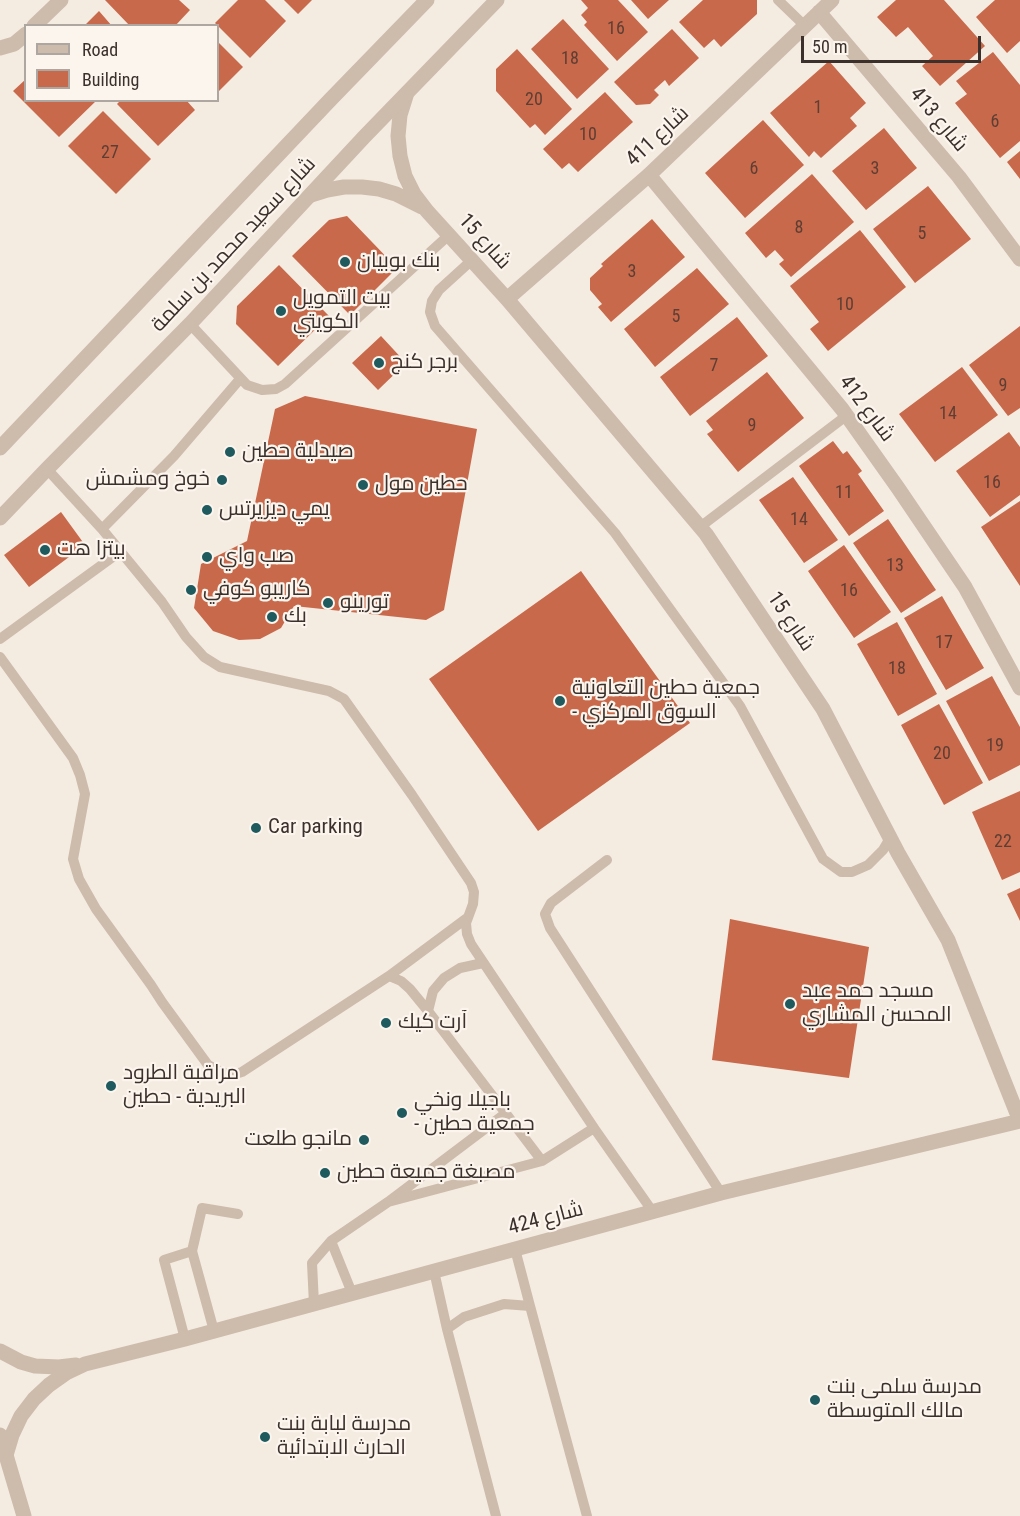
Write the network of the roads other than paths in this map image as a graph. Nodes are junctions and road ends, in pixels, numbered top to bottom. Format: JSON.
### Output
{"nodes":[{"id":1,"x":61,"y":0,"type":"edge"},
{"id":2,"x":427,"y":0,"type":"edge"},
{"id":3,"x":497,"y":0,"type":"edge"},
{"id":4,"x":778,"y":0,"type":"edge"},
{"id":5,"x":832,"y":0,"type":"edge"},
{"id":6,"x":819,"y":12,"type":"junction"},
{"id":7,"x":36,"y":24,"type":"edge"},
{"id":8,"x":805,"y":26,"type":"junction"},
{"id":9,"x":24,"y":35,"type":"edge"},
{"id":10,"x":0,"y":48,"type":"edge"},
{"id":11,"x":406,"y":96,"type":"junction"},
{"id":12,"x":649,"y":175,"type":"junction"},
{"id":13,"x":311,"y":195,"type":"junction"},
{"id":14,"x":427,"y":211,"type":"junction"},
{"id":15,"x":449,"y":235,"type":"junction"},
{"id":16,"x":1020,"y":259,"type":"edge"},
{"id":17,"x":472,"y":260,"type":"junction"},
{"id":18,"x":507,"y":299,"type":"junction"},
{"id":19,"x":190,"y":324,"type":"junction"},
{"id":20,"x":240,"y":379,"type":"junction"},
{"id":21,"x":846,"y":416,"type":"junction"},
{"id":22,"x":0,"y":447,"type":"edge"},
{"id":23,"x":47,"y":469,"type":"junction"},
{"id":24,"x":0,"y":518,"type":"edge"},
{"id":25,"x":700,"y":527,"type":"junction"},
{"id":26,"x":102,"y":529,"type":"junction"},
{"id":27,"x":121,"y":551,"type":"junction"},
{"id":28,"x":0,"y":639,"type":"edge"},
{"id":29,"x":0,"y":657,"type":"edge"},
{"id":30,"x":1020,"y":688,"type":"edge"},
{"id":31,"x":890,"y":838,"type":"junction"},
{"id":32,"x":608,"y":860,"type":"dead end"},
{"id":33,"x":467,"y":918,"type":"junction"},
{"id":34,"x":483,"y":963,"type":"junction"},
{"id":35,"x":389,"y":976,"type":"junction"},
{"id":36,"x":428,"y":1011,"type":"junction"},
{"id":37,"x":506,"y":1113,"type":"junction"},
{"id":38,"x":1020,"y":1121,"type":"edge"},
{"id":39,"x":594,"y":1128,"type":"junction"},
{"id":40,"x":542,"y":1161,"type":"junction"},
{"id":41,"x":721,"y":1193,"type":"junction"},
{"id":42,"x":388,"y":1202,"type":"junction"},
{"id":43,"x":653,"y":1212,"type":"junction"},
{"id":44,"x":238,"y":1214,"type":"dead end"},
{"id":45,"x":331,"y":1240,"type":"junction"},
{"id":46,"x":515,"y":1249,"type":"junction"},
{"id":47,"x":192,"y":1251,"type":"junction"},
{"id":48,"x":434,"y":1271,"type":"junction"},
{"id":49,"x":352,"y":1293,"type":"junction"},
{"id":50,"x":314,"y":1304,"type":"junction"},
{"id":51,"x":530,"y":1306,"type":"junction"},
{"id":52,"x":447,"y":1329,"type":"junction"},
{"id":53,"x":214,"y":1331,"type":"junction"},
{"id":54,"x":184,"y":1339,"type":"junction"},
{"id":55,"x":0,"y":1351,"type":"edge"},
{"id":56,"x":85,"y":1364,"type":"junction"},
{"id":57,"x":0,"y":1435,"type":"edge"},
{"id":58,"x":6,"y":1455,"type":"junction"},
{"id":59,"x":24,"y":1516,"type":"edge"},
{"id":60,"x":496,"y":1516,"type":"edge"},
{"id":61,"x":587,"y":1516,"type":"edge"}],
"edges":[{"from":1,"to":7,"type":"street"},
{"from":2,"to":22,"type":"street","name":"شارع سعيد محمد بن سلمة"},
{"from":3,"to":11,"type":"street","name":"شارع سعيد محمد بن سلمة"},
{"from":4,"to":8,"type":"lane"},
{"from":5,"to":6,"type":"street","name":"شارع 411"},
{"from":6,"to":8,"type":"street","name":"شارع 411"},
{"from":6,"to":16,"type":"street","name":"شارع 413"},
{"from":8,"to":12,"type":"street","name":"شارع 411"},
{"from":9,"to":10,"type":"street"},
{"from":11,"to":13,"type":"street","name":"شارع سعيد محمد بن سلمة"},
{"from":11,"to":14,"type":"street","name":"شارع 15"},
{"from":12,"to":18,"type":"street","name":"شارع 411"},
{"from":12,"to":21,"type":"street","name":"شارع 412"},
{"from":13,"to":14,"type":"street","name":"شارع 15"},
{"from":13,"to":19,"type":"street","name":"شارع سعيد محمد بن سلمة"},
{"from":14,"to":15,"type":"street","name":"شارع 15"},
{"from":15,"to":17,"type":"street","name":"شارع 15"},
{"from":15,"to":20,"type":"lane"},
{"from":17,"to":18,"type":"street","name":"شارع 15"},
{"from":17,"to":31,"type":"lane"},
{"from":18,"to":25,"type":"street","name":"شارع 15"},
{"from":19,"to":20,"type":"lane"},
{"from":19,"to":23,"type":"street","name":"شارع سعيد محمد بن سلمة"},
{"from":20,"to":26,"type":"lane"},
{"from":21,"to":25,"type":"lane"},
{"from":21,"to":30,"type":"street","name":"شارع 412"},
{"from":23,"to":24,"type":"street","name":"شارع سعيد محمد بن سلمة"},
{"from":23,"to":26,"type":"lane"},
{"from":25,"to":31,"type":"street","name":"شارع 15"},
{"from":26,"to":27,"type":"lane"},
{"from":27,"to":28,"type":"lane"},
{"from":27,"to":33,"type":"lane"},
{"from":29,"to":35,"type":"lane"},
{"from":31,"to":38,"type":"street","name":"شارع 15"},
{"from":32,"to":41,"type":"lane"},
{"from":33,"to":34,"type":"lane"},
{"from":33,"to":35,"type":"lane"},
{"from":34,"to":36,"type":"lane"},
{"from":34,"to":39,"type":"lane"},
{"from":35,"to":36,"type":"lane"},
{"from":36,"to":37,"type":"lane"},
{"from":37,"to":40,"type":"lane"},
{"from":37,"to":42,"type":"lane"},
{"from":38,"to":41,"type":"street","name":"شارع 424"},
{"from":39,"to":40,"type":"lane"},
{"from":39,"to":43,"type":"lane"},
{"from":40,"to":42,"type":"lane"},
{"from":41,"to":43,"type":"street","name":"شارع 424"},
{"from":42,"to":45,"type":"lane"},
{"from":43,"to":46,"type":"street","name":"شارع 424"},
{"from":44,"to":47,"type":"lane"},
{"from":45,"to":49,"type":"lane"},
{"from":45,"to":50,"type":"lane"},
{"from":46,"to":48,"type":"street","name":"شارع 424"},
{"from":46,"to":51,"type":"lane"},
{"from":47,"to":53,"type":"lane"},
{"from":47,"to":54,"type":"lane"},
{"from":48,"to":49,"type":"street","name":"شارع 424"},
{"from":48,"to":52,"type":"lane"},
{"from":49,"to":50,"type":"street","name":"شارع 424"},
{"from":50,"to":53,"type":"street","name":"شارع 424"},
{"from":51,"to":52,"type":"lane"},
{"from":51,"to":61,"type":"lane"},
{"from":52,"to":60,"type":"lane"},
{"from":53,"to":54,"type":"street","name":"شارع 424"},
{"from":54,"to":56,"type":"street","name":"شارع 424"},
{"from":55,"to":56,"type":"street","name":"شارع 424"},
{"from":56,"to":58,"type":"street","name":"شارع 424"},
{"from":57,"to":58,"type":"street"},
{"from":58,"to":59,"type":"street"}]}
